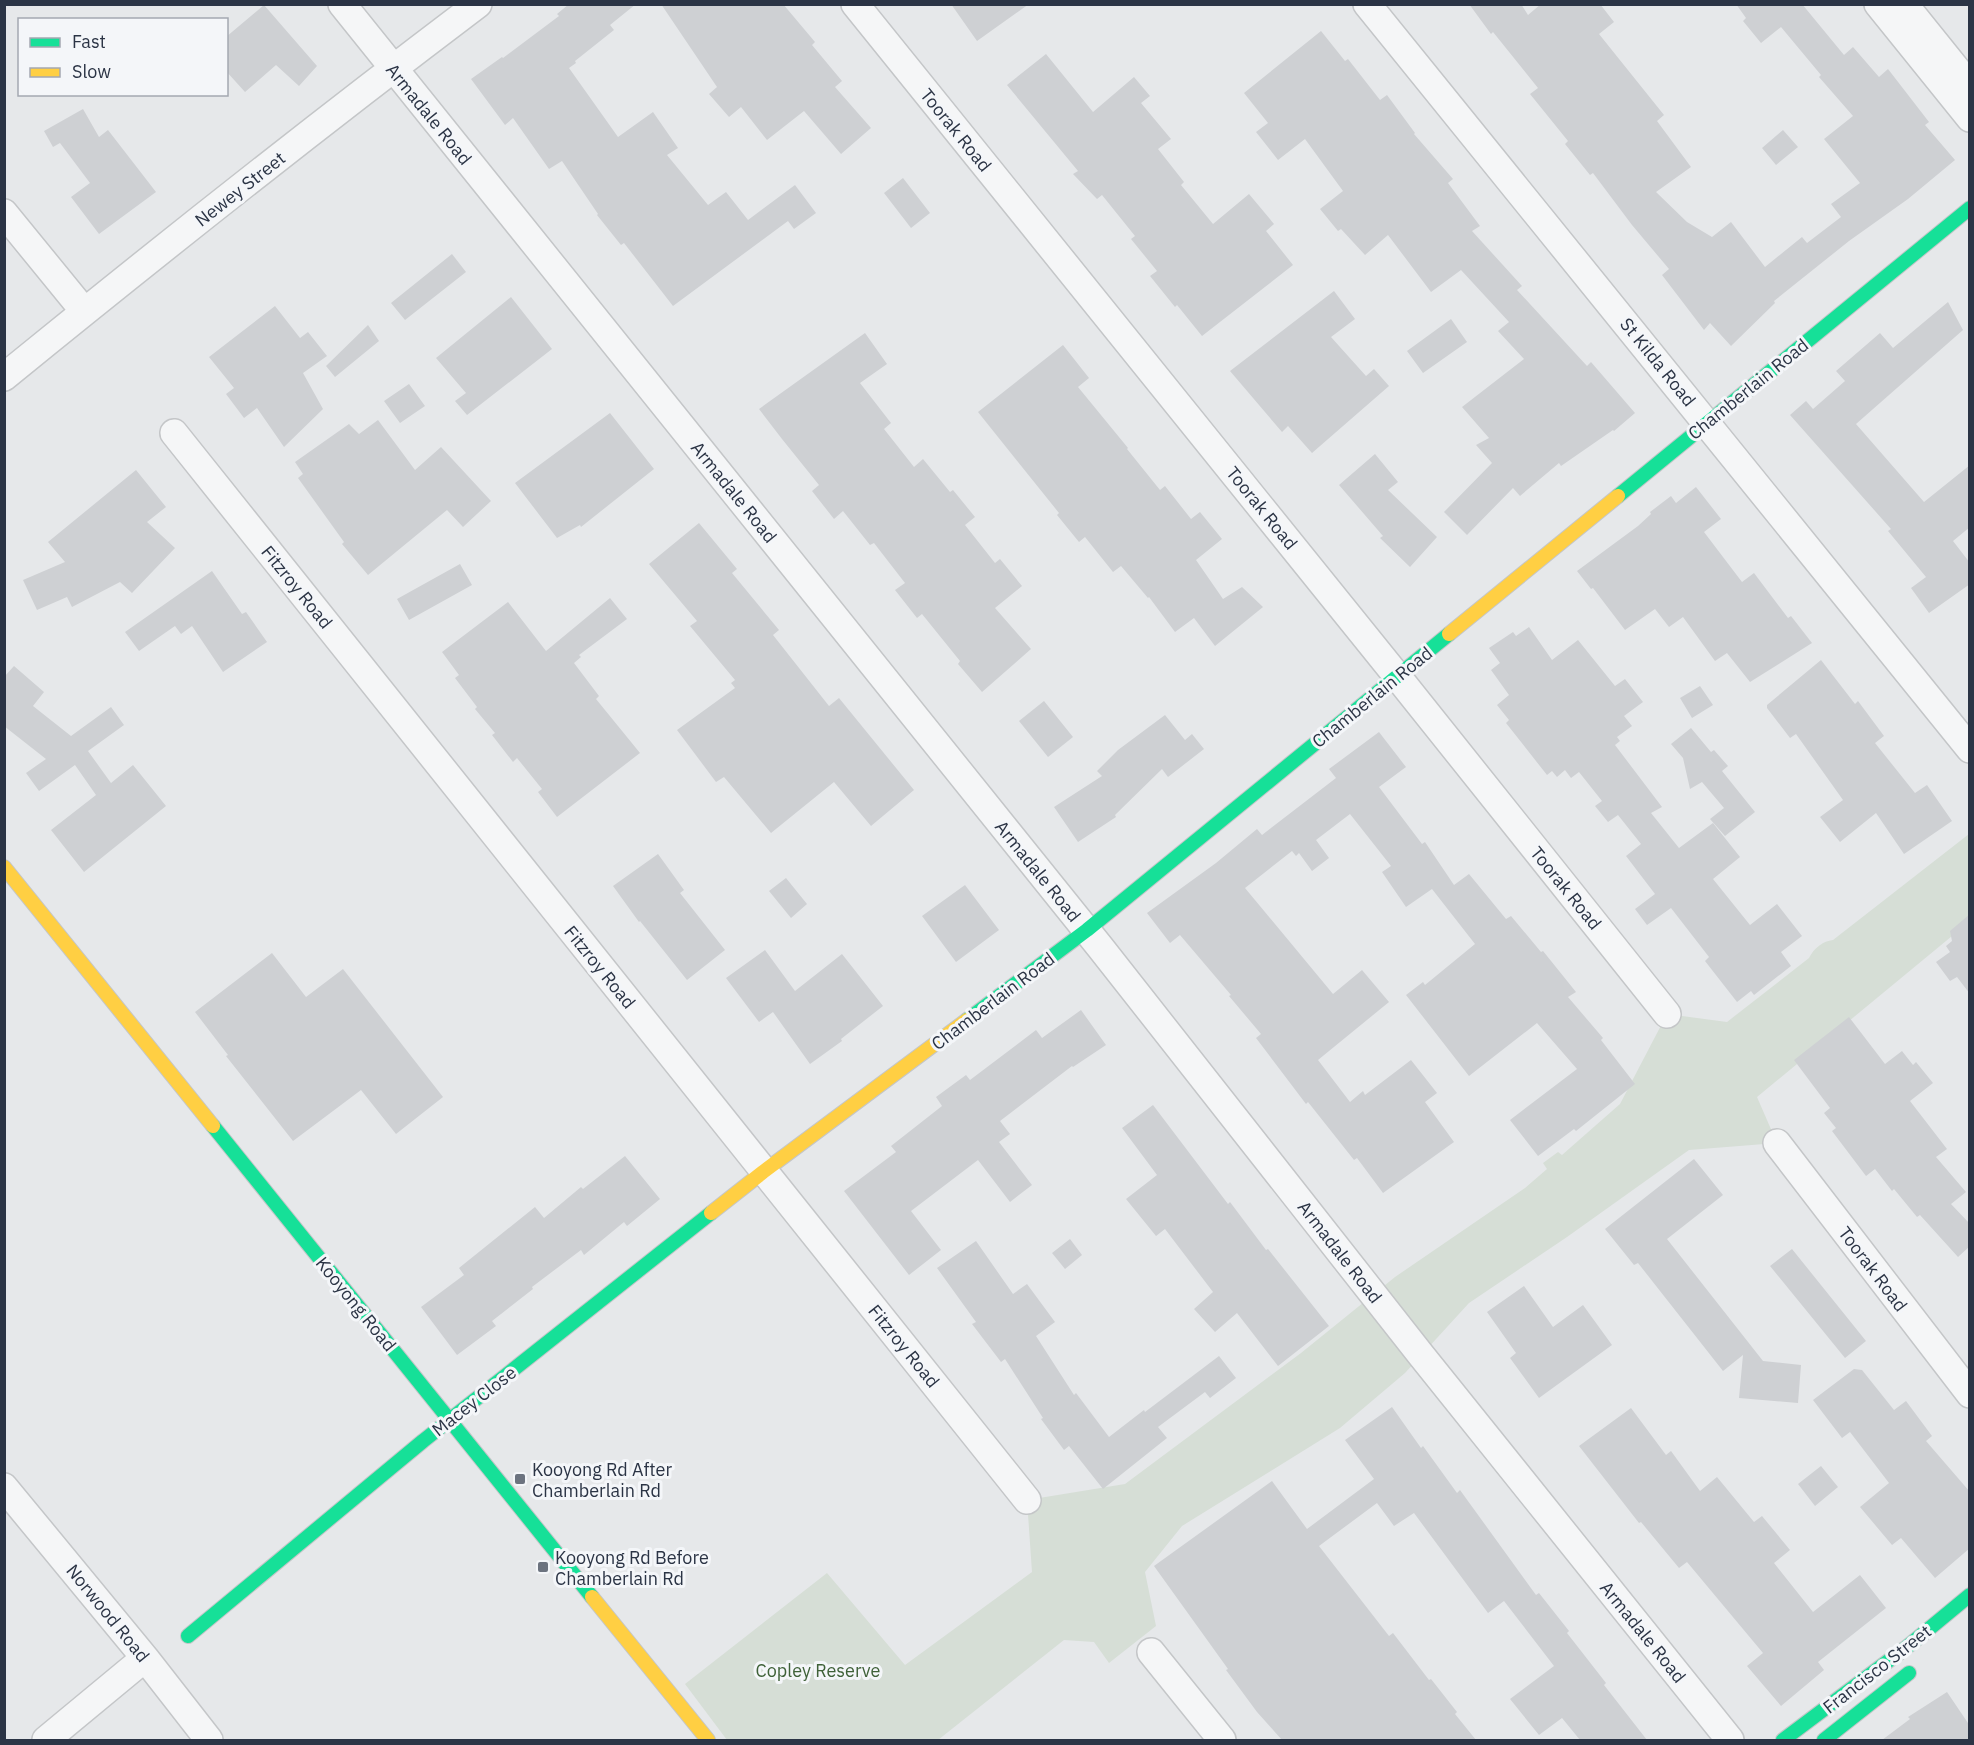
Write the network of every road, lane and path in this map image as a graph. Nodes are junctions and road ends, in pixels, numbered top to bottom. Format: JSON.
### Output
{"nodes":[{"id":1,"x":342,"y":4,"type":"edge"},
{"id":2,"x":478,"y":4,"type":"edge"},
{"id":3,"x":855,"y":4,"type":"edge"},
{"id":4,"x":1367,"y":4,"type":"edge"},
{"id":5,"x":1878,"y":4,"type":"edge"},
{"id":6,"x":1904,"y":4,"type":"edge"},
{"id":7,"x":393,"y":69,"type":"junction"},
{"id":8,"x":1970,"y":86,"type":"edge"},
{"id":9,"x":1970,"y":118,"type":"edge"},
{"id":10,"x":1970,"y":208,"type":"edge"},
{"id":11,"x":4,"y":213,"type":"edge"},
{"id":12,"x":84,"y":311,"type":"junction"},
{"id":13,"x":4,"y":377,"type":"edge"},
{"id":14,"x":1707,"y":423,"type":"junction"},
{"id":15,"x":174,"y":434,"type":"dead end"},
{"id":16,"x":1397,"y":676,"type":"junction"},
{"id":17,"x":1970,"y":749,"type":"edge"},
{"id":18,"x":4,"y":867,"type":"edge"},
{"id":19,"x":1087,"y":930,"type":"junction"},
{"id":20,"x":1666,"y":1014,"type":"dead end"},
{"id":21,"x":1777,"y":1143,"type":"dead end"},
{"id":22,"x":764,"y":1172,"type":"junction"},
{"id":23,"x":1970,"y":1394,"type":"edge"},
{"id":24,"x":450,"y":1420,"type":"junction"},
{"id":25,"x":4,"y":1487,"type":"edge"},
{"id":26,"x":1028,"y":1500,"type":"dead end"},
{"id":27,"x":1970,"y":1595,"type":"edge"},
{"id":28,"x":188,"y":1636,"type":"dead end"},
{"id":29,"x":1151,"y":1652,"type":"dead end"},
{"id":30,"x":145,"y":1658,"type":"junction"},
{"id":31,"x":1924,"y":1661,"type":"dead end"},
{"id":32,"x":46,"y":1740,"type":"edge"},
{"id":33,"x":209,"y":1740,"type":"edge"},
{"id":34,"x":708,"y":1740,"type":"edge"},
{"id":35,"x":1222,"y":1740,"type":"edge"},
{"id":36,"x":1730,"y":1740,"type":"edge"},
{"id":37,"x":1783,"y":1740,"type":"edge"},
{"id":38,"x":1824,"y":1740,"type":"edge"}],
"edges":[{"from":1,"to":7,"type":"street","name":"Armadale Road"},
{"from":2,"to":7,"type":"street","name":"Newey Street"},
{"from":3,"to":16,"type":"street","name":"Toorak Road"},
{"from":4,"to":14,"type":"street","name":"St Kilda Road"},
{"from":5,"to":9,"type":"street"},
{"from":6,"to":8,"type":"street"},
{"from":7,"to":12,"type":"street","name":"Newey Street"},
{"from":7,"to":19,"type":"street","name":"Armadale Road"},
{"from":10,"to":14,"type":"street","name":"Chamberlain Road"},
{"from":11,"to":12,"type":"street"},
{"from":12,"to":13,"type":"street","name":"Newey Street"},
{"from":14,"to":16,"type":"street","name":"Chamberlain Road"},
{"from":14,"to":17,"type":"street","name":"St Kilda Road"},
{"from":15,"to":22,"type":"street","name":"Fitzroy Road"},
{"from":16,"to":19,"type":"street","name":"Chamberlain Road"},
{"from":16,"to":20,"type":"street","name":"Toorak Road"},
{"from":18,"to":24,"type":"street","name":"Kooyong Road"},
{"from":19,"to":22,"type":"street","name":"Chamberlain Road"},
{"from":19,"to":36,"type":"street","name":"Armadale Road"},
{"from":21,"to":23,"type":"street","name":"Toorak Road"},
{"from":22,"to":24,"type":"street","name":"Macey Close"},
{"from":22,"to":26,"type":"street","name":"Fitzroy Road"},
{"from":24,"to":28,"type":"street","name":"Macey Close"},
{"from":24,"to":34,"type":"street","name":"Kooyong Road"},
{"from":25,"to":30,"type":"street","name":"Norwood Road"},
{"from":27,"to":37,"type":"street","name":"Francisco Street"},
{"from":29,"to":35,"type":"street"},
{"from":30,"to":32,"type":"street"},
{"from":30,"to":33,"type":"street","name":"Norwood Road"},
{"from":31,"to":38,"type":"street","name":"Francisco Street"}]}
